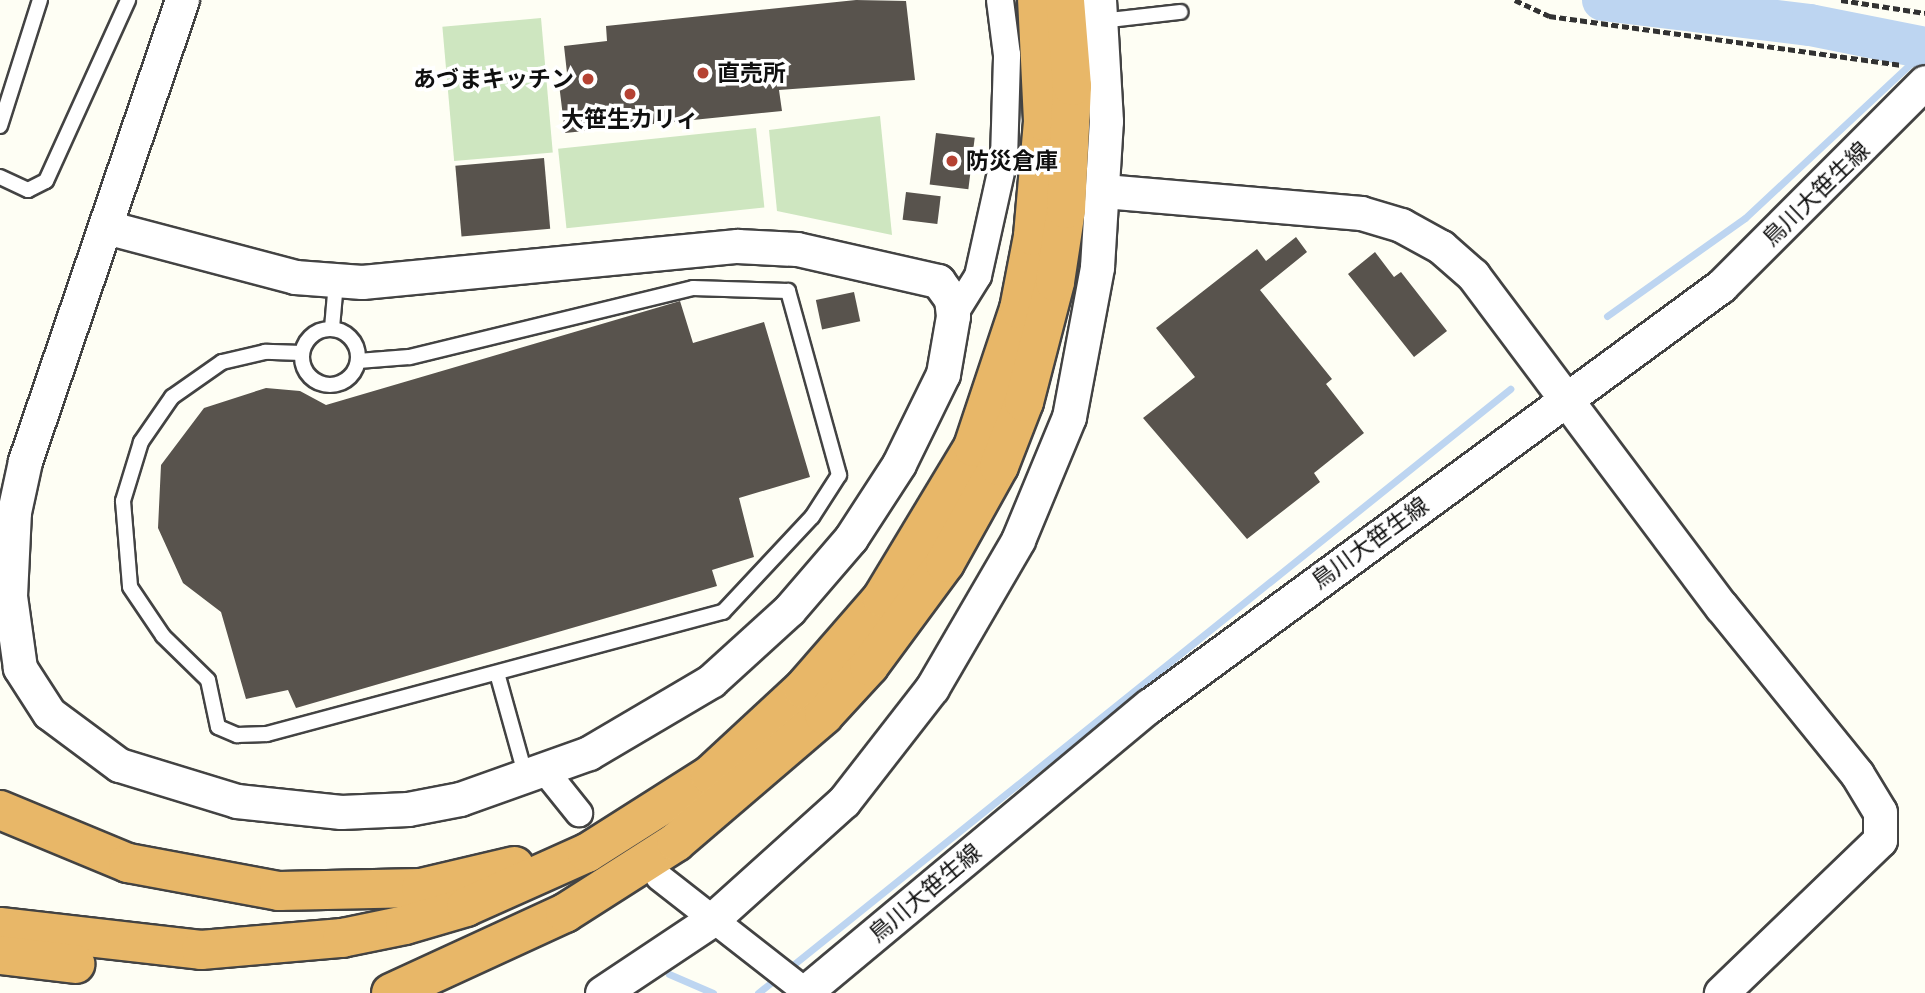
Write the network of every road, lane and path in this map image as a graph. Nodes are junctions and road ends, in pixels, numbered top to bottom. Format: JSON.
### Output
{"nodes":[{"id":1,"x":40,"y":0,"type":"edge"},
{"id":2,"x":128,"y":0,"type":"edge"},
{"id":3,"x":182,"y":0,"type":"edge"},
{"id":4,"x":1000,"y":0,"type":"edge"},
{"id":5,"x":1037,"y":0,"type":"edge"},
{"id":6,"x":1065,"y":0,"type":"edge"},
{"id":7,"x":1515,"y":0,"type":"edge"},
{"id":8,"x":1842,"y":0,"type":"edge"},
{"id":9,"x":1100,"y":11,"type":"edge"},
{"id":10,"x":1180,"y":12,"type":"dead end"},
{"id":11,"x":1925,"y":13,"type":"edge"},
{"id":12,"x":1893,"y":62,"type":"dead end"},
{"id":13,"x":1925,"y":82,"type":"edge"},
{"id":14,"x":0,"y":125,"type":"edge"},
{"id":15,"x":0,"y":177,"type":"edge"},
{"id":16,"x":1104,"y":191,"type":"junction"},
{"id":17,"x":106,"y":227,"type":"junction"},
{"id":18,"x":336,"y":282,"type":"junction"},
{"id":19,"x":953,"y":316,"type":"junction"},
{"id":20,"x":332,"y":328,"type":"junction"},
{"id":21,"x":302,"y":353,"type":"junction"},
{"id":22,"x":358,"y":360,"type":"junction"},
{"id":23,"x":1565,"y":401,"type":"junction"},
{"id":24,"x":497,"y":673,"type":"junction"},
{"id":25,"x":536,"y":775,"type":"junction"},
{"id":26,"x":734,"y":796,"type":"junction"},
{"id":27,"x":0,"y":810,"type":"edge"},
{"id":28,"x":579,"y":813,"type":"dead end"},
{"id":29,"x":648,"y":818,"type":"junction"},
{"id":30,"x":659,"y":877,"type":"dead end"},
{"id":31,"x":713,"y":919,"type":"junction"},
{"id":32,"x":0,"y":927,"type":"edge"},
{"id":33,"x":0,"y":955,"type":"edge"},
{"id":34,"x":390,"y":993,"type":"edge"},
{"id":35,"x":601,"y":993,"type":"edge"},
{"id":36,"x":806,"y":993,"type":"edge"},
{"id":37,"x":1721,"y":993,"type":"edge"}],
"edges":[{"from":1,"to":14,"type":"lane"},
{"from":2,"to":15,"type":"lane"},
{"from":3,"to":17,"type":"street"},
{"from":4,"to":19,"type":"street"},
{"from":5,"to":29,"type":"highway"},
{"from":6,"to":26,"type":"highway"},
{"from":7,"to":12,"type":"path"},
{"from":8,"to":11,"type":"path"},
{"from":9,"to":10,"type":"lane"},
{"from":9,"to":16,"type":"street"},
{"from":13,"to":23,"type":"street","name":"鳥川大笹生線"},
{"from":16,"to":23,"type":"street"},
{"from":16,"to":31,"type":"street"},
{"from":17,"to":18,"type":"street"},
{"from":17,"to":25,"type":"street"},
{"from":18,"to":19,"type":"street"},
{"from":18,"to":20,"type":"lane"},
{"from":19,"to":25,"type":"street"},
{"from":20,"to":21,"type":"lane"},
{"from":20,"to":22,"type":"lane"},
{"from":21,"to":22,"type":"lane"},
{"from":21,"to":24,"type":"lane"},
{"from":22,"to":24,"type":"lane"},
{"from":23,"to":36,"type":"street","name":"鳥川大笹生線"},
{"from":23,"to":37,"type":"street"},
{"from":24,"to":25,"type":"lane"},
{"from":25,"to":28,"type":"street"},
{"from":26,"to":33,"type":"highway"},
{"from":26,"to":34,"type":"highway"},
{"from":27,"to":29,"type":"highway"},
{"from":29,"to":32,"type":"highway"},
{"from":30,"to":31,"type":"street"},
{"from":31,"to":35,"type":"street"},
{"from":31,"to":36,"type":"street"}]}
